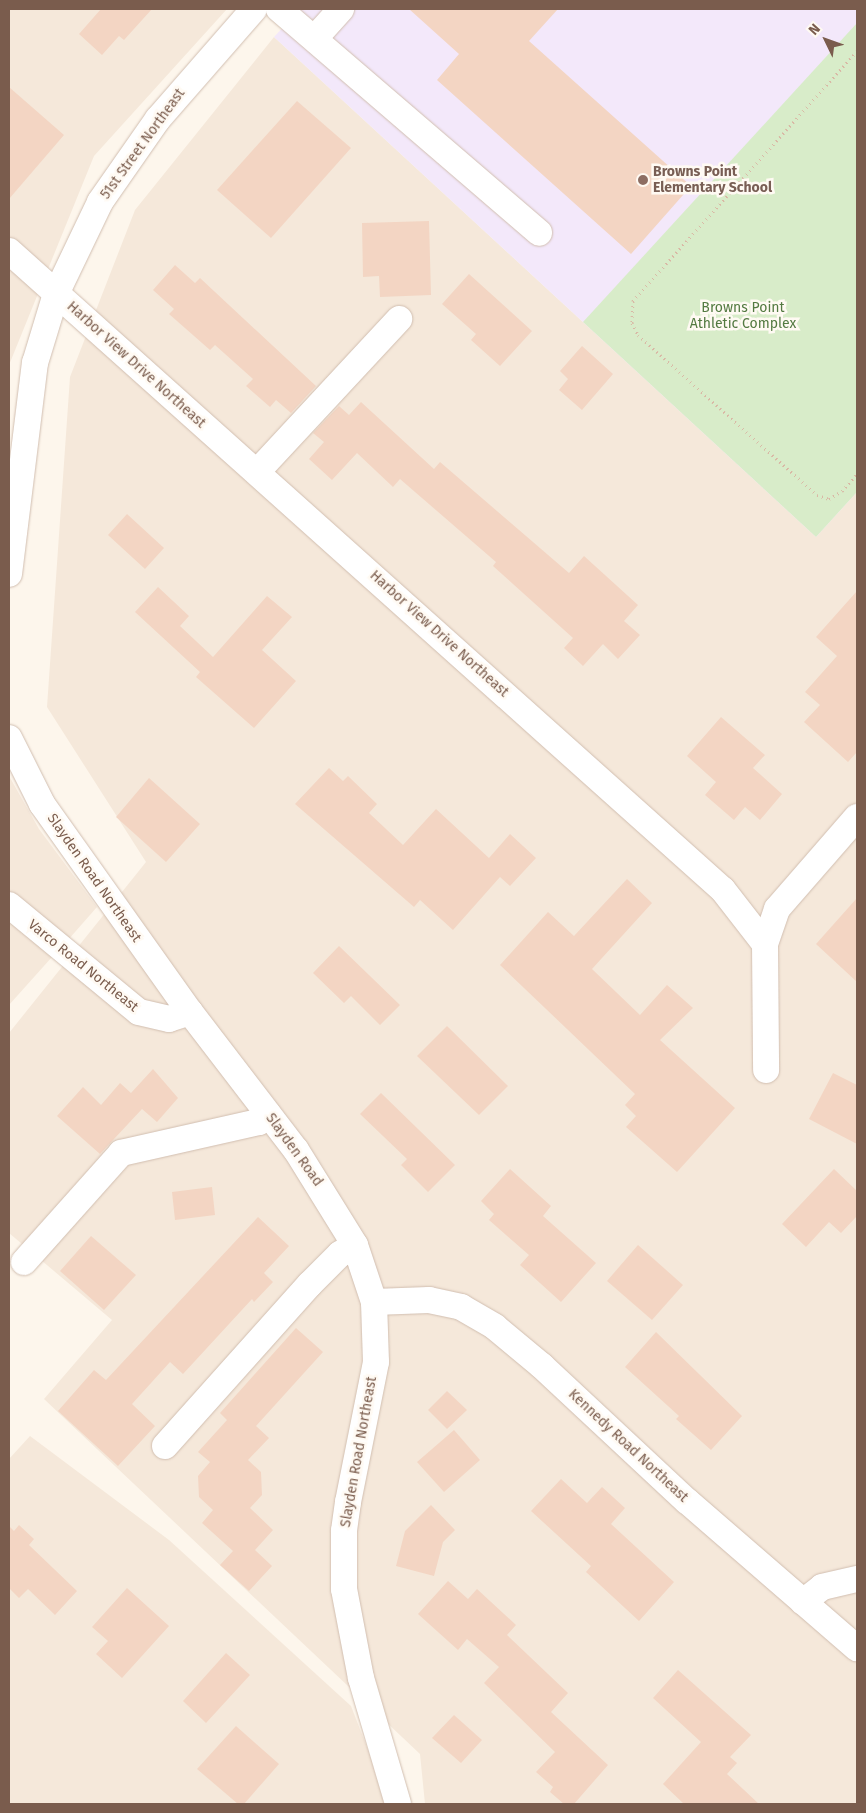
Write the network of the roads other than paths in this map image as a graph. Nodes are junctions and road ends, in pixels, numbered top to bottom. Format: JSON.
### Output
{"nodes":[{"id":1,"x":254,"y":9,"type":"edge"},
{"id":2,"x":278,"y":9,"type":"edge"},
{"id":3,"x":341,"y":9,"type":"edge"},
{"id":4,"x":315,"y":38,"type":"junction"},
{"id":5,"x":539,"y":233,"type":"dead end"},
{"id":6,"x":9,"y":251,"type":"edge"},
{"id":7,"x":56,"y":294,"type":"junction"},
{"id":8,"x":399,"y":319,"type":"dead end"},
{"id":9,"x":257,"y":472,"type":"junction"},
{"id":10,"x":9,"y":574,"type":"edge"},
{"id":11,"x":9,"y":738,"type":"edge"},
{"id":12,"x":857,"y":817,"type":"edge"},
{"id":13,"x":9,"y":905,"type":"edge"},
{"id":14,"x":765,"y":944,"type":"junction"},
{"id":15,"x":190,"y":1012,"type":"junction"},
{"id":16,"x":766,"y":1070,"type":"dead end"},
{"id":17,"x":268,"y":1114,"type":"junction"},
{"id":18,"x":355,"y":1245,"type":"junction"},
{"id":19,"x":24,"y":1262,"type":"dead end"},
{"id":20,"x":374,"y":1302,"type":"junction"},
{"id":21,"x":164,"y":1446,"type":"dead end"},
{"id":22,"x":857,"y":1579,"type":"edge"},
{"id":23,"x":803,"y":1602,"type":"junction"},
{"id":24,"x":857,"y":1648,"type":"edge"},
{"id":25,"x":398,"y":1804,"type":"edge"}],
"edges":[{"from":1,"to":7,"type":"street","name":"51st Street Northeast"},
{"from":2,"to":4,"type":"street"},
{"from":3,"to":4,"type":"street"},
{"from":4,"to":5,"type":"street"},
{"from":6,"to":7,"type":"street","name":"Harbor View Drive Northeast"},
{"from":7,"to":9,"type":"street","name":"Harbor View Drive Northeast"},
{"from":7,"to":10,"type":"street"},
{"from":8,"to":9,"type":"street"},
{"from":9,"to":14,"type":"street","name":"Harbor View Drive Northeast"},
{"from":11,"to":15,"type":"street","name":"Slayden Road Northeast"},
{"from":12,"to":14,"type":"street"},
{"from":13,"to":15,"type":"street","name":"Varco Road Northeast"},
{"from":14,"to":16,"type":"street"},
{"from":15,"to":17,"type":"street","name":"Slayden Road"},
{"from":17,"to":18,"type":"street","name":"Slayden Road"},
{"from":17,"to":19,"type":"street"},
{"from":18,"to":20,"type":"street","name":"Slayden Road"},
{"from":18,"to":21,"type":"street"},
{"from":20,"to":23,"type":"street","name":"Kennedy Road Northeast"},
{"from":20,"to":25,"type":"street","name":"Slayden Road Northeast"},
{"from":22,"to":23,"type":"street"},
{"from":23,"to":24,"type":"street","name":"Kennedy Road Northeast"}]}
